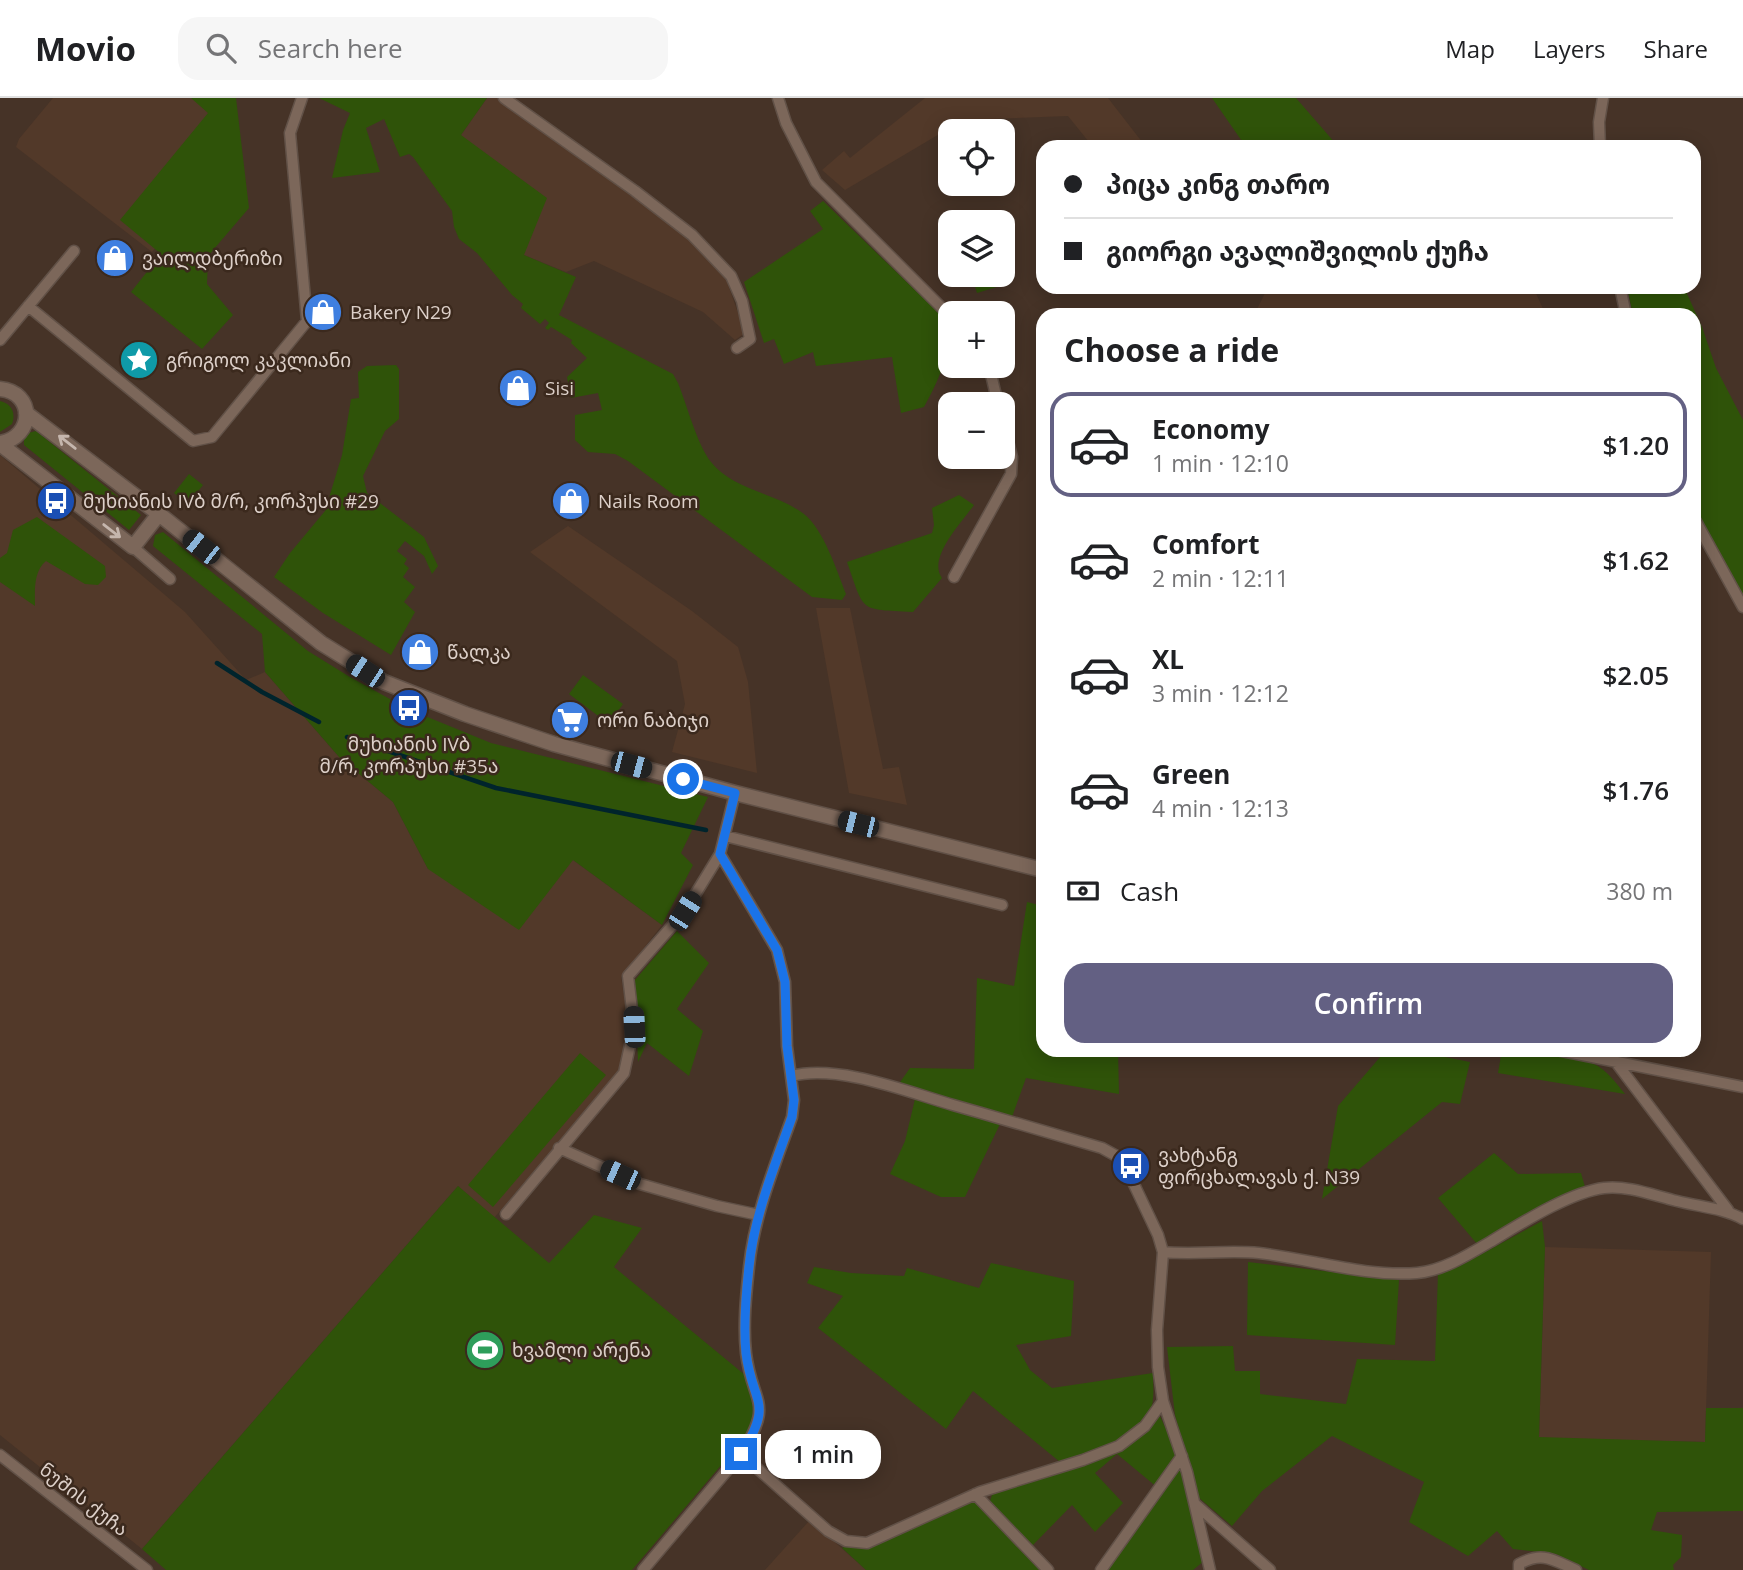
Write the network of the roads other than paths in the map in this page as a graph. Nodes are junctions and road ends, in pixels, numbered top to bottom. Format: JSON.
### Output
{"nodes":[{"id":1,"x":302,"y":98,"type":"edge"},
{"id":2,"x":505,"y":98,"type":"edge"},
{"id":3,"x":778,"y":98,"type":"edge"},
{"id":4,"x":1603,"y":98,"type":"edge"},
{"id":5,"x":1600,"y":140,"type":"edge"},
{"id":6,"x":74,"y":251,"type":"dead end"},
{"id":7,"x":938,"y":304,"type":"edge"},
{"id":8,"x":28,"y":306,"type":"junction"},
{"id":9,"x":0,"y":340,"type":"edge"},
{"id":10,"x":737,"y":348,"type":"dead end"},
{"id":11,"x":1,"y":388,"type":"edge"},
{"id":12,"x":26,"y":413,"type":"junction"},
{"id":13,"x":0,"y":444,"type":"edge"},
{"id":14,"x":1011,"y":469,"type":"edge"},
{"id":15,"x":159,"y":514,"type":"junction"},
{"id":16,"x":1701,"y":531,"type":"edge"},
{"id":17,"x":133,"y":547,"type":"junction"},
{"id":18,"x":954,"y":578,"type":"dead end"},
{"id":19,"x":170,"y":579,"type":"dead end"},
{"id":20,"x":1743,"y":607,"type":"edge"},
{"id":21,"x":735,"y":793,"type":"junction"},
{"id":22,"x":725,"y":836,"type":"junction"},
{"id":23,"x":720,"y":854,"type":"junction"},
{"id":24,"x":1036,"y":868,"type":"edge"},
{"id":25,"x":1002,"y":905,"type":"dead end"},
{"id":26,"x":1594,"y":1057,"type":"edge"},
{"id":27,"x":1615,"y":1061,"type":"junction"},
{"id":28,"x":792,"y":1076,"type":"junction"},
{"id":29,"x":1743,"y":1087,"type":"edge"},
{"id":30,"x":559,"y":1148,"type":"junction"},
{"id":31,"x":1728,"y":1210,"type":"junction"},
{"id":32,"x":506,"y":1214,"type":"dead end"},
{"id":33,"x":760,"y":1215,"type":"junction"},
{"id":34,"x":1743,"y":1219,"type":"edge"},
{"id":35,"x":1163,"y":1252,"type":"junction"},
{"id":36,"x":1163,"y":1401,"type":"junction"},
{"id":37,"x":741,"y":1454,"type":"junction"},
{"id":38,"x":0,"y":1455,"type":"edge"},
{"id":39,"x":1182,"y":1456,"type":"junction"},
{"id":40,"x":975,"y":1494,"type":"junction"},
{"id":41,"x":1195,"y":1504,"type":"junction"},
{"id":42,"x":147,"y":1570,"type":"edge"},
{"id":43,"x":643,"y":1570,"type":"edge"},
{"id":44,"x":1048,"y":1570,"type":"edge"},
{"id":45,"x":1101,"y":1570,"type":"edge"},
{"id":46,"x":1210,"y":1570,"type":"edge"},
{"id":47,"x":1270,"y":1570,"type":"edge"},
{"id":48,"x":1519,"y":1570,"type":"edge"},
{"id":49,"x":1576,"y":1570,"type":"edge"}],
"edges":[{"from":1,"to":8,"type":"street"},
{"from":2,"to":10,"type":"street"},
{"from":3,"to":7,"type":"street"},
{"from":4,"to":5,"type":"street"},
{"from":6,"to":8,"type":"street"},
{"from":8,"to":9,"type":"street"},
{"from":11,"to":12,"type":"street"},
{"from":12,"to":13,"type":"street"},
{"from":15,"to":12,"type":"street","one_way":true},
{"from":13,"to":17,"type":"street","one_way":true},
{"from":14,"to":18,"type":"street"},
{"from":15,"to":17,"type":"street"},
{"from":15,"to":21,"type":"street"},
{"from":16,"to":20,"type":"street"},
{"from":17,"to":19,"type":"street"},
{"from":21,"to":22,"type":"street"},
{"from":21,"to":24,"type":"street"},
{"from":22,"to":23,"type":"street"},
{"from":22,"to":25,"type":"street"},
{"from":23,"to":28,"type":"street"},
{"from":23,"to":30,"type":"street"},
{"from":26,"to":27,"type":"street"},
{"from":27,"to":29,"type":"street"},
{"from":27,"to":31,"type":"street"},
{"from":28,"to":33,"type":"street"},
{"from":28,"to":35,"type":"street"},
{"from":30,"to":32,"type":"street"},
{"from":30,"to":33,"type":"street"},
{"from":31,"to":34,"type":"street"},
{"from":31,"to":35,"type":"street"},
{"from":33,"to":37,"type":"street"},
{"from":35,"to":36,"type":"street"},
{"from":36,"to":39,"type":"street"},
{"from":36,"to":40,"type":"street"},
{"from":37,"to":40,"type":"street"},
{"from":37,"to":43,"type":"street"},
{"from":38,"to":42,"type":"street","name":"ნუშის ქუჩა"},
{"from":39,"to":41,"type":"street"},
{"from":39,"to":45,"type":"street"},
{"from":40,"to":44,"type":"street"},
{"from":41,"to":46,"type":"street"},
{"from":41,"to":47,"type":"street"},
{"from":48,"to":49,"type":"street"}]}
